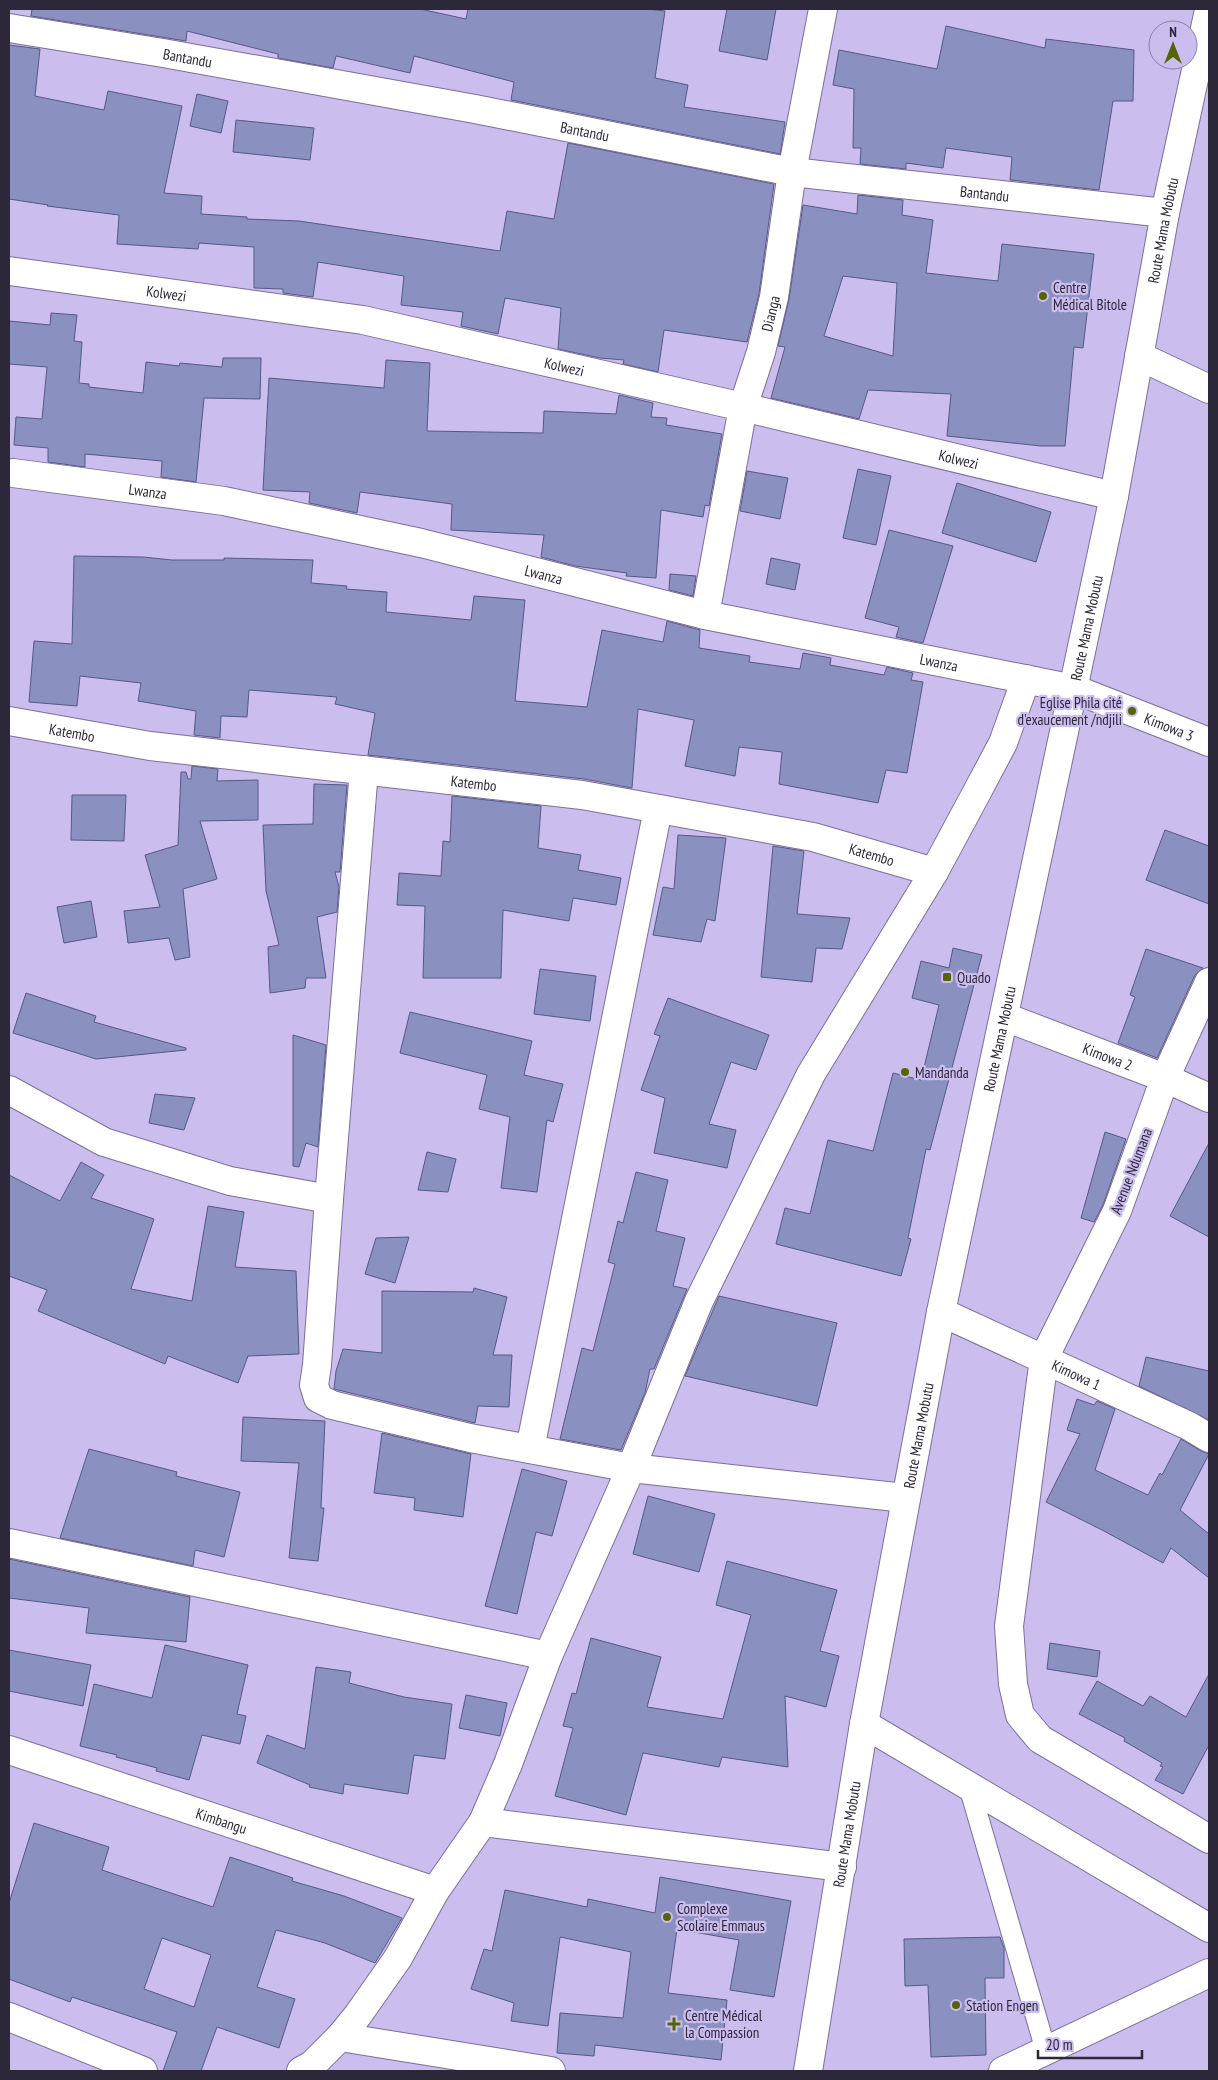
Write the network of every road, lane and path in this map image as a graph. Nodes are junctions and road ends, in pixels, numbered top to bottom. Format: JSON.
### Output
{"nodes":[{"id":1,"x":823,"y":9,"type":"edge"},
{"id":2,"x":1209,"y":10,"type":"edge"},
{"id":3,"x":9,"y":28,"type":"edge"},
{"id":4,"x":792,"y":172,"type":"junction"},
{"id":5,"x":1165,"y":213,"type":"junction"},
{"id":6,"x":9,"y":271,"type":"edge"},
{"id":7,"x":1139,"y":356,"type":"junction"},
{"id":8,"x":1209,"y":389,"type":"edge"},
{"id":9,"x":743,"y":407,"type":"junction"},
{"id":10,"x":13,"y":472,"type":"dead end"},
{"id":11,"x":1114,"y":496,"type":"junction"},
{"id":12,"x":705,"y":615,"type":"junction"},
{"id":13,"x":1026,"y":679,"type":"junction"},
{"id":14,"x":1074,"y":689,"type":"junction"},
{"id":15,"x":9,"y":721,"type":"edge"},
{"id":16,"x":1209,"y":742,"type":"edge"},
{"id":17,"x":364,"y":770,"type":"junction"},
{"id":18,"x":658,"y":809,"type":"junction"},
{"id":19,"x":934,"y":872,"type":"junction"},
{"id":20,"x":1209,"y":982,"type":"edge"},
{"id":21,"x":1005,"y":1017,"type":"junction"},
{"id":22,"x":1165,"y":1078,"type":"junction"},
{"id":23,"x":9,"y":1090,"type":"edge"},
{"id":24,"x":1209,"y":1098,"type":"edge"},
{"id":25,"x":329,"y":1199,"type":"junction"},
{"id":26,"x":941,"y":1312,"type":"junction"},
{"id":27,"x":1044,"y":1358,"type":"junction"},
{"id":28,"x":1209,"y":1438,"type":"edge"},
{"id":29,"x":530,"y":1449,"type":"junction"},
{"id":30,"x":631,"y":1468,"type":"junction"},
{"id":31,"x":906,"y":1498,"type":"junction"},
{"id":32,"x":9,"y":1543,"type":"edge"},
{"id":33,"x":548,"y":1656,"type":"junction"},
{"id":34,"x":864,"y":1724,"type":"junction"},
{"id":35,"x":9,"y":1750,"type":"edge"},
{"id":36,"x":969,"y":1786,"type":"junction"},
{"id":37,"x":483,"y":1822,"type":"junction"},
{"id":38,"x":1209,"y":1839,"type":"edge"},
{"id":39,"x":842,"y":1868,"type":"junction"},
{"id":40,"x":434,"y":1891,"type":"junction"},
{"id":41,"x":1209,"y":1928,"type":"edge"},
{"id":42,"x":1209,"y":1973,"type":"edge"},
{"id":43,"x":9,"y":2017,"type":"edge"},
{"id":44,"x":340,"y":2037,"type":"junction"},
{"id":45,"x":1046,"y":2050,"type":"junction"},
{"id":46,"x":503,"y":2068,"type":"edge"},
{"id":47,"x":143,"y":2071,"type":"edge"},
{"id":48,"x":301,"y":2071,"type":"edge"},
{"id":49,"x":551,"y":2071,"type":"edge"},
{"id":50,"x":808,"y":2071,"type":"edge"},
{"id":51,"x":1003,"y":2071,"type":"edge"}],
"edges":[{"from":1,"to":4,"type":"street","name":"Dianga"},
{"from":2,"to":5,"type":"street","name":"Route Mama Mobutu"},
{"from":3,"to":4,"type":"street","name":"Bantandu"},
{"from":4,"to":5,"type":"street","name":"Bantandu"},
{"from":4,"to":9,"type":"street","name":"Dianga"},
{"from":5,"to":7,"type":"street","name":"Route Mama Mobutu"},
{"from":6,"to":9,"type":"street","name":"Kolwezi"},
{"from":7,"to":8,"type":"street"},
{"from":7,"to":11,"type":"street","name":"Route Mama Mobutu"},
{"from":9,"to":11,"type":"street","name":"Kolwezi"},
{"from":9,"to":12,"type":"street","name":"Dianga"},
{"from":10,"to":12,"type":"street","name":"Lwanza"},
{"from":11,"to":14,"type":"street","name":"Route Mama Mobutu"},
{"from":12,"to":13,"type":"street","name":"Lwanza"},
{"from":13,"to":14,"type":"street","name":"Lwanza"},
{"from":13,"to":19,"type":"street"},
{"from":14,"to":16,"type":"street","name":"Kimowa 3"},
{"from":14,"to":21,"type":"street","name":"Route Mama Mobutu"},
{"from":15,"to":17,"type":"street","name":"Katembo"},
{"from":17,"to":18,"type":"street","name":"Katembo"},
{"from":17,"to":25,"type":"street"},
{"from":18,"to":19,"type":"street","name":"Katembo"},
{"from":18,"to":29,"type":"street"},
{"from":19,"to":30,"type":"street"},
{"from":20,"to":22,"type":"street","name":"Avenue Ndumana"},
{"from":21,"to":22,"type":"street","name":"Kimowa 2"},
{"from":21,"to":26,"type":"street","name":"Route Mama Mobutu"},
{"from":22,"to":24,"type":"street","name":"Kimowa 2"},
{"from":22,"to":27,"type":"street","name":"Avenue Ndumana"},
{"from":23,"to":25,"type":"street"},
{"from":25,"to":29,"type":"street"},
{"from":26,"to":27,"type":"street","name":"Kimowa 1"},
{"from":26,"to":31,"type":"street","name":"Route Mama Mobutu"},
{"from":27,"to":28,"type":"street","name":"Kimowa 1"},
{"from":27,"to":38,"type":"street","name":"Avenue Ndumana"},
{"from":29,"to":30,"type":"street"},
{"from":30,"to":31,"type":"street"},
{"from":30,"to":33,"type":"street"},
{"from":31,"to":34,"type":"street","name":"Route Mama Mobutu"},
{"from":32,"to":33,"type":"street"},
{"from":33,"to":37,"type":"street"},
{"from":34,"to":36,"type":"street"},
{"from":34,"to":39,"type":"street","name":"Route Mama Mobutu"},
{"from":35,"to":40,"type":"street","name":"Kimbangu"},
{"from":36,"to":41,"type":"street"},
{"from":36,"to":45,"type":"lane"},
{"from":37,"to":39,"type":"street"},
{"from":37,"to":40,"type":"street"},
{"from":39,"to":50,"type":"street","name":"Route Mama Mobutu"},
{"from":40,"to":44,"type":"street"},
{"from":42,"to":45,"type":"street"},
{"from":43,"to":47,"type":"street"},
{"from":44,"to":46,"type":"street"},
{"from":44,"to":48,"type":"street"},
{"from":45,"to":51,"type":"street"},
{"from":46,"to":49,"type":"street"}]}
